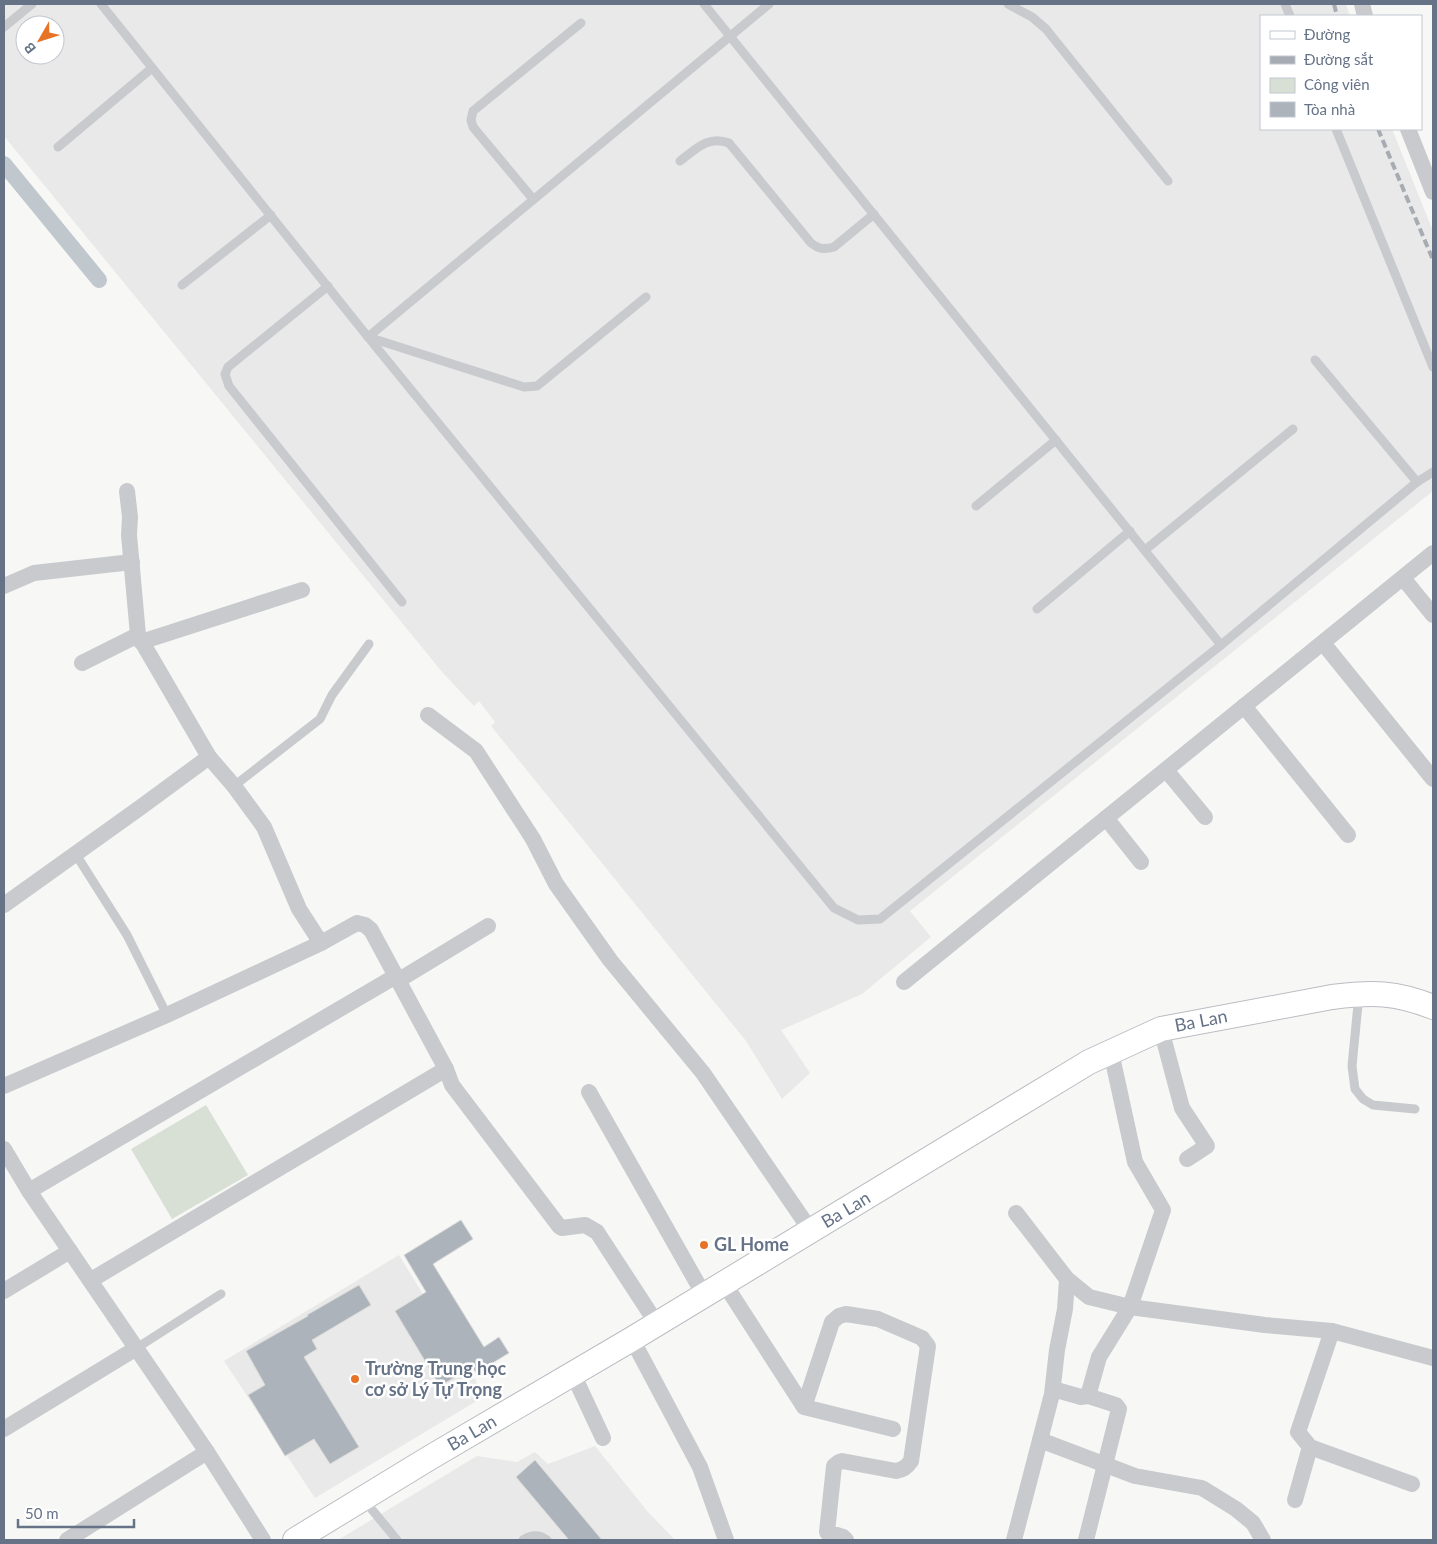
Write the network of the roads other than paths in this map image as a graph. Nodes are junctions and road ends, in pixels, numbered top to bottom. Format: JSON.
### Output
{"nodes":[{"id":1,"x":32,"y":4,"type":"edge"},
{"id":2,"x":101,"y":4,"type":"edge"},
{"id":3,"x":704,"y":4,"type":"edge"},
{"id":4,"x":769,"y":4,"type":"edge"},
{"id":5,"x":1008,"y":4,"type":"edge"},
{"id":6,"x":581,"y":23,"type":"dead end"},
{"id":7,"x":4,"y":27,"type":"edge"},
{"id":8,"x":729,"y":35,"type":"junction"},
{"id":9,"x":152,"y":68,"type":"junction"},
{"id":10,"x":1336,"y":130,"type":"edge"},
{"id":11,"x":1408,"y":130,"type":"edge"},
{"id":12,"x":58,"y":147,"type":"dead end"},
{"id":13,"x":680,"y":162,"type":"dead end"},
{"id":14,"x":1168,"y":181,"type":"dead end"},
{"id":15,"x":1433,"y":192,"type":"edge"},
{"id":16,"x":533,"y":199,"type":"junction"},
{"id":17,"x":874,"y":214,"type":"junction"},
{"id":18,"x":271,"y":215,"type":"junction"},
{"id":19,"x":182,"y":285,"type":"dead end"},
{"id":20,"x":328,"y":286,"type":"junction"},
{"id":21,"x":646,"y":297,"type":"dead end"},
{"id":22,"x":368,"y":337,"type":"junction"},
{"id":23,"x":1315,"y":360,"type":"dead end"},
{"id":24,"x":1433,"y":368,"type":"edge"},
{"id":25,"x":1293,"y":428,"type":"dead end"},
{"id":26,"x":1056,"y":440,"type":"junction"},
{"id":27,"x":1433,"y":472,"type":"edge"},
{"id":28,"x":1417,"y":482,"type":"junction"},
{"id":29,"x":127,"y":491,"type":"dead end"},
{"id":30,"x":976,"y":506,"type":"dead end"},
{"id":31,"x":1130,"y":531,"type":"junction"},
{"id":32,"x":1145,"y":550,"type":"junction"},
{"id":33,"x":1433,"y":553,"type":"edge"},
{"id":34,"x":132,"y":562,"type":"junction"},
{"id":35,"x":1403,"y":578,"type":"junction"},
{"id":36,"x":4,"y":586,"type":"edge"},
{"id":37,"x":302,"y":590,"type":"dead end"},
{"id":38,"x":402,"y":602,"type":"dead end"},
{"id":39,"x":1037,"y":609,"type":"dead end"},
{"id":40,"x":1433,"y":616,"type":"edge"},
{"id":41,"x":139,"y":638,"type":"junction"},
{"id":42,"x":1323,"y":643,"type":"junction"},
{"id":43,"x":369,"y":644,"type":"dead end"},
{"id":44,"x":1221,"y":645,"type":"junction"},
{"id":45,"x":82,"y":663,"type":"dead end"},
{"id":46,"x":1244,"y":706,"type":"junction"},
{"id":47,"x":428,"y":715,"type":"dead end"},
{"id":48,"x":209,"y":757,"type":"junction"},
{"id":49,"x":1166,"y":770,"type":"junction"},
{"id":50,"x":1433,"y":779,"type":"edge"},
{"id":51,"x":234,"y":786,"type":"junction"},
{"id":52,"x":1205,"y":817,"type":"dead end"},
{"id":53,"x":1106,"y":818,"type":"junction"},
{"id":54,"x":1348,"y":835,"type":"dead end"},
{"id":55,"x":75,"y":853,"type":"junction"},
{"id":56,"x":1141,"y":862,"type":"dead end"},
{"id":57,"x":4,"y":905,"type":"edge"},
{"id":58,"x":488,"y":926,"type":"dead end"},
{"id":59,"x":321,"y":943,"type":"junction"},
{"id":60,"x":397,"y":978,"type":"junction"},
{"id":61,"x":904,"y":982,"type":"dead end"},
{"id":62,"x":1359,"y":993,"type":"junction"},
{"id":63,"x":1433,"y":1007,"type":"edge"},
{"id":64,"x":166,"y":1015,"type":"junction"},
{"id":65,"x":1161,"y":1029,"type":"junction"},
{"id":66,"x":1110,"y":1052,"type":"junction"},
{"id":67,"x":446,"y":1069,"type":"junction"},
{"id":68,"x":4,"y":1086,"type":"edge"},
{"id":69,"x":589,"y":1092,"type":"dead end"},
{"id":70,"x":1415,"y":1109,"type":"dead end"},
{"id":71,"x":4,"y":1149,"type":"edge"},
{"id":72,"x":1187,"y":1159,"type":"dead end"},
{"id":73,"x":8,"y":1167,"type":"edge"},
{"id":74,"x":29,"y":1191,"type":"junction"},
{"id":75,"x":1016,"y":1213,"type":"dead end"},
{"id":76,"x":811,"y":1231,"type":"junction"},
{"id":77,"x":70,"y":1250,"type":"junction"},
{"id":78,"x":1067,"y":1279,"type":"junction"},
{"id":79,"x":91,"y":1280,"type":"junction"},
{"id":80,"x":724,"y":1283,"type":"junction"},
{"id":81,"x":4,"y":1291,"type":"edge"},
{"id":82,"x":221,"y":1294,"type":"dead end"},
{"id":83,"x":704,"y":1295,"type":"junction"},
{"id":84,"x":1130,"y":1307,"type":"junction"},
{"id":85,"x":657,"y":1324,"type":"junction"},
{"id":86,"x":1332,"y":1331,"type":"junction"},
{"id":87,"x":632,"y":1339,"type":"junction"},
{"id":88,"x":135,"y":1348,"type":"junction"},
{"id":89,"x":1433,"y":1358,"type":"edge"},
{"id":90,"x":573,"y":1374,"type":"junction"},
{"id":91,"x":1052,"y":1389,"type":"junction"},
{"id":92,"x":1088,"y":1396,"type":"junction"},
{"id":93,"x":804,"y":1407,"type":"junction"},
{"id":94,"x":4,"y":1429,"type":"edge"},
{"id":95,"x":894,"y":1429,"type":"dead end"},
{"id":96,"x":604,"y":1438,"type":"dead end"},
{"id":97,"x":1040,"y":1440,"type":"junction"},
{"id":98,"x":1310,"y":1447,"type":"junction"},
{"id":99,"x":207,"y":1452,"type":"junction"},
{"id":100,"x":1105,"y":1464,"type":"junction"},
{"id":101,"x":1412,"y":1484,"type":"dead end"},
{"id":102,"x":363,"y":1498,"type":"junction"},
{"id":103,"x":1295,"y":1500,"type":"dead end"},
{"id":104,"x":67,"y":1540,"type":"edge"},
{"id":105,"x":263,"y":1540,"type":"edge"},
{"id":106,"x":295,"y":1540,"type":"edge"},
{"id":107,"x":397,"y":1540,"type":"edge"},
{"id":108,"x":523,"y":1540,"type":"edge"},
{"id":109,"x":547,"y":1540,"type":"edge"},
{"id":110,"x":726,"y":1540,"type":"edge"},
{"id":111,"x":846,"y":1540,"type":"edge"},
{"id":112,"x":1014,"y":1540,"type":"edge"},
{"id":113,"x":1086,"y":1540,"type":"edge"},
{"id":114,"x":1263,"y":1540,"type":"edge"}],
"edges":[{"from":1,"to":7,"type":"lane"},
{"from":2,"to":9,"type":"lane"},
{"from":3,"to":8,"type":"lane"},
{"from":4,"to":8,"type":"lane"},
{"from":5,"to":14,"type":"lane"},
{"from":6,"to":16,"type":"lane"},
{"from":8,"to":16,"type":"lane"},
{"from":8,"to":17,"type":"lane"},
{"from":9,"to":12,"type":"lane"},
{"from":9,"to":18,"type":"lane"},
{"from":10,"to":24,"type":"lane"},
{"from":11,"to":15,"type":"street"},
{"from":13,"to":17,"type":"lane"},
{"from":16,"to":22,"type":"lane"},
{"from":17,"to":26,"type":"lane"},
{"from":18,"to":19,"type":"lane"},
{"from":18,"to":20,"type":"lane"},
{"from":20,"to":22,"type":"lane"},
{"from":20,"to":38,"type":"lane"},
{"from":21,"to":22,"type":"lane"},
{"from":22,"to":44,"type":"lane"},
{"from":23,"to":28,"type":"lane"},
{"from":25,"to":32,"type":"lane"},
{"from":26,"to":30,"type":"lane"},
{"from":26,"to":31,"type":"lane"},
{"from":27,"to":28,"type":"lane"},
{"from":28,"to":44,"type":"lane"},
{"from":29,"to":34,"type":"street"},
{"from":31,"to":32,"type":"lane"},
{"from":31,"to":39,"type":"lane"},
{"from":32,"to":44,"type":"lane"},
{"from":33,"to":35,"type":"street"},
{"from":34,"to":36,"type":"street"},
{"from":34,"to":41,"type":"street"},
{"from":35,"to":40,"type":"street"},
{"from":35,"to":42,"type":"street"},
{"from":37,"to":41,"type":"street"},
{"from":41,"to":45,"type":"street"},
{"from":41,"to":48,"type":"street"},
{"from":42,"to":46,"type":"street"},
{"from":42,"to":50,"type":"street"},
{"from":43,"to":51,"type":"lane"},
{"from":46,"to":49,"type":"street"},
{"from":46,"to":54,"type":"street"},
{"from":47,"to":76,"type":"street"},
{"from":48,"to":51,"type":"street"},
{"from":48,"to":55,"type":"street"},
{"from":49,"to":52,"type":"street"},
{"from":49,"to":53,"type":"street"},
{"from":51,"to":59,"type":"street"},
{"from":53,"to":56,"type":"street"},
{"from":53,"to":61,"type":"street"},
{"from":55,"to":57,"type":"street"},
{"from":55,"to":64,"type":"lane"},
{"from":58,"to":60,"type":"street"},
{"from":59,"to":60,"type":"street"},
{"from":59,"to":64,"type":"street"},
{"from":60,"to":67,"type":"street"},
{"from":60,"to":74,"type":"street"},
{"from":62,"to":63,"type":"street","name":"Ba Lan"},
{"from":62,"to":65,"type":"street","name":"Ba Lan"},
{"from":62,"to":70,"type":"lane"},
{"from":64,"to":68,"type":"street"},
{"from":65,"to":66,"type":"street","name":"Ba Lan"},
{"from":65,"to":72,"type":"street"},
{"from":66,"to":76,"type":"street","name":"Ba Lan"},
{"from":66,"to":84,"type":"street"},
{"from":67,"to":79,"type":"street"},
{"from":67,"to":85,"type":"street"},
{"from":69,"to":83,"type":"street"},
{"from":71,"to":73,"type":"street"},
{"from":73,"to":74,"type":"street"},
{"from":74,"to":77,"type":"street"},
{"from":75,"to":78,"type":"street"},
{"from":76,"to":80,"type":"street","name":"Ba Lan"},
{"from":77,"to":79,"type":"street"},
{"from":77,"to":81,"type":"street"},
{"from":78,"to":84,"type":"street"},
{"from":78,"to":91,"type":"street"},
{"from":79,"to":88,"type":"street"},
{"from":80,"to":83,"type":"street","name":"Ba Lan"},
{"from":80,"to":93,"type":"street"},
{"from":82,"to":88,"type":"lane"},
{"from":83,"to":85,"type":"street","name":"Ba Lan"},
{"from":84,"to":86,"type":"street"},
{"from":84,"to":92,"type":"street"},
{"from":85,"to":87,"type":"street","name":"Ba Lan"},
{"from":86,"to":89,"type":"street"},
{"from":86,"to":98,"type":"street"},
{"from":87,"to":90,"type":"street","name":"Ba Lan"},
{"from":87,"to":110,"type":"street"},
{"from":88,"to":94,"type":"street"},
{"from":88,"to":99,"type":"street"},
{"from":90,"to":96,"type":"street"},
{"from":90,"to":102,"type":"street","name":"Ba Lan"},
{"from":91,"to":92,"type":"street"},
{"from":91,"to":97,"type":"street"},
{"from":92,"to":100,"type":"street"},
{"from":93,"to":95,"type":"street"},
{"from":93,"to":111,"type":"street"},
{"from":97,"to":100,"type":"street"},
{"from":97,"to":112,"type":"street"},
{"from":98,"to":101,"type":"street"},
{"from":98,"to":103,"type":"street"},
{"from":99,"to":104,"type":"street"},
{"from":99,"to":105,"type":"street"},
{"from":100,"to":113,"type":"street"},
{"from":100,"to":114,"type":"street"},
{"from":102,"to":106,"type":"street","name":"Ba Lan"},
{"from":102,"to":107,"type":"lane"},
{"from":108,"to":109,"type":"lane"}]}
